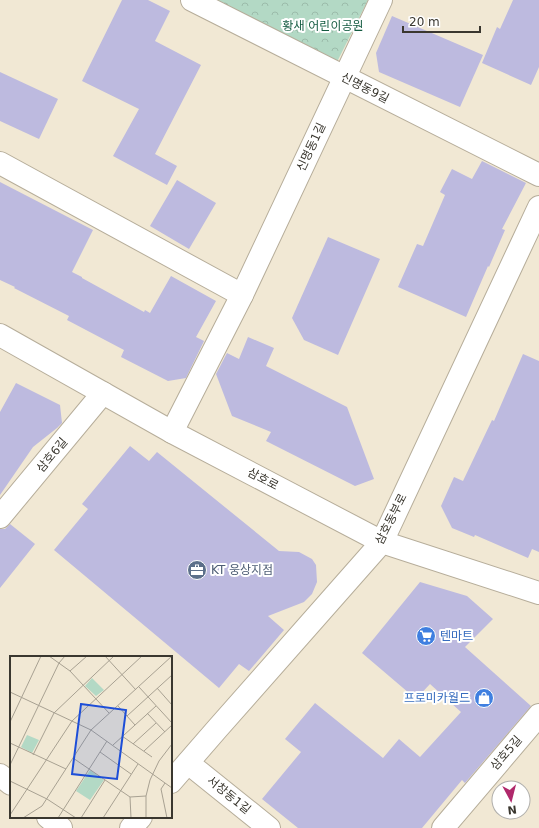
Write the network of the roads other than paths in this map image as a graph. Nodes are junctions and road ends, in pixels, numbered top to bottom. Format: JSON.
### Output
{"nodes":[{"id":1,"x":192,"y":0,"type":"edge"},
{"id":2,"x":381,"y":0,"type":"edge"},
{"id":3,"x":344,"y":77,"type":"junction"},
{"id":4,"x":0,"y":163,"type":"edge"},
{"id":5,"x":539,"y":175,"type":"edge"},
{"id":6,"x":539,"y":207,"type":"edge"},
{"id":7,"x":242,"y":295,"type":"junction"},
{"id":8,"x":0,"y":335,"type":"edge"},
{"id":9,"x":103,"y":393,"type":"junction"},
{"id":10,"x":172,"y":432,"type":"junction"},
{"id":11,"x":2,"y":512,"type":"edge"},
{"id":12,"x":382,"y":542,"type":"junction"},
{"id":13,"x":539,"y":593,"type":"edge"},
{"id":14,"x":539,"y":715,"type":"edge"},
{"id":15,"x":188,"y":763,"type":"junction"},
{"id":16,"x":0,"y":775,"type":"edge"},
{"id":17,"x":172,"y":781,"type":"edge"},
{"id":18,"x":10,"y":783,"type":"edge"},
{"id":19,"x":49,"y":818,"type":"edge"},
{"id":20,"x":140,"y":818,"type":"edge"},
{"id":21,"x":61,"y":828,"type":"edge"},
{"id":22,"x":131,"y":828,"type":"edge"},
{"id":23,"x":269,"y":828,"type":"edge"},
{"id":24,"x":444,"y":828,"type":"edge"}],
"edges":[{"from":1,"to":3,"type":"street","name":"신명동9길"},
{"from":2,"to":3,"type":"street","name":"신명동1길"},
{"from":3,"to":5,"type":"street","name":"신명동9길"},
{"from":3,"to":7,"type":"street","name":"신명동1길"},
{"from":4,"to":7,"type":"street"},
{"from":6,"to":12,"type":"street","name":"삼호동부로"},
{"from":7,"to":10,"type":"street","name":"신명동1길"},
{"from":8,"to":9,"type":"street","name":"삼호로"},
{"from":9,"to":10,"type":"street","name":"삼호로"},
{"from":9,"to":11,"type":"street","name":"삼호6길"},
{"from":10,"to":12,"type":"street","name":"삼호로"},
{"from":12,"to":13,"type":"street","name":"삼호로"},
{"from":12,"to":15,"type":"street","name":"삼호동부로"},
{"from":14,"to":24,"type":"street","name":"삼호5길"},
{"from":15,"to":17,"type":"street","name":"삼호동부로"},
{"from":15,"to":23,"type":"street","name":"서창동1길"},
{"from":16,"to":18,"type":"street"},
{"from":19,"to":21,"type":"street"},
{"from":20,"to":22,"type":"street"}]}
